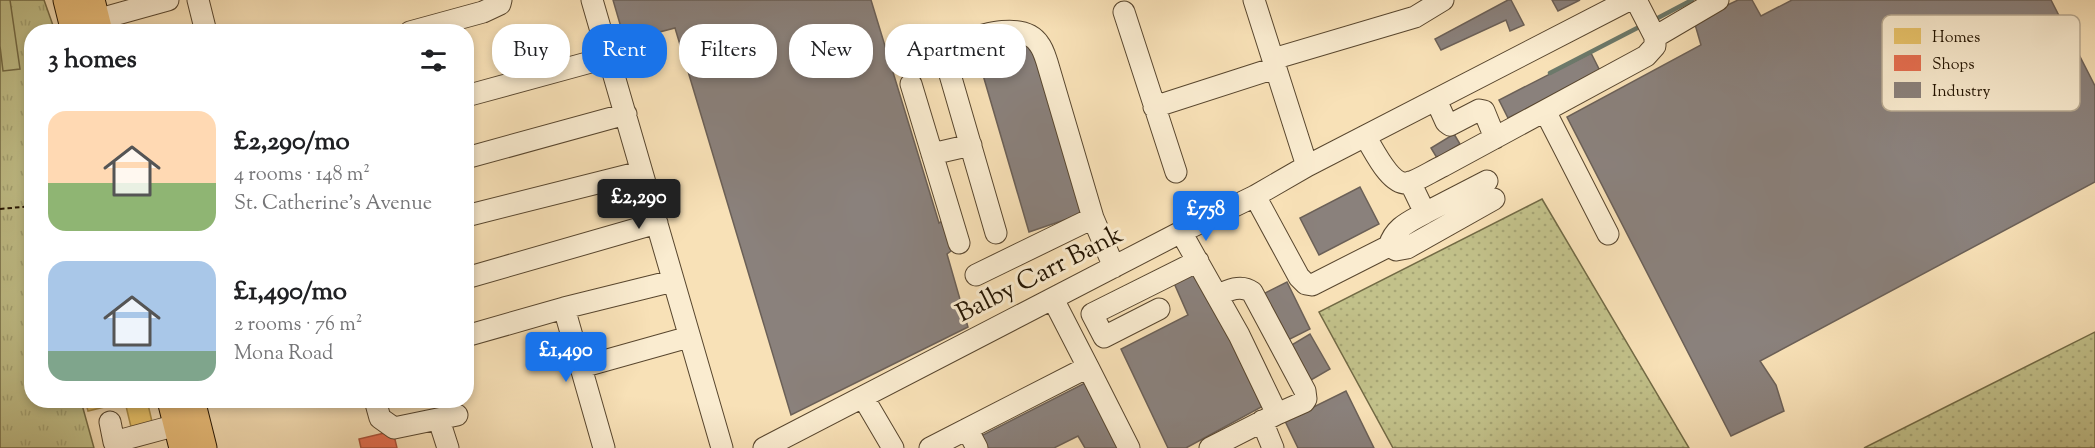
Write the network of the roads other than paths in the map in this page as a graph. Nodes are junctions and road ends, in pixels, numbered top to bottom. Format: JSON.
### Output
{"nodes":[{"id":1,"x":67,"y":0,"type":"edge"},
{"id":2,"x":168,"y":0,"type":"edge"},
{"id":3,"x":198,"y":0,"type":"edge"},
{"id":4,"x":501,"y":0,"type":"edge"},
{"id":5,"x":592,"y":0,"type":"edge"},
{"id":6,"x":1254,"y":0,"type":"edge"},
{"id":7,"x":1443,"y":0,"type":"edge"},
{"id":8,"x":1718,"y":0,"type":"edge"},
{"id":9,"x":1124,"y":12,"type":"dead end"},
{"id":10,"x":1643,"y":16,"type":"edge"},
{"id":11,"x":90,"y":21,"type":"edge"},
{"id":12,"x":204,"y":24,"type":"edge"},
{"id":13,"x":439,"y":24,"type":"edge"},
{"id":14,"x":599,"y":24,"type":"edge"},
{"id":15,"x":1274,"y":63,"type":"junction"},
{"id":16,"x":582,"y":64,"type":"edge"},
{"id":17,"x":615,"y":78,"type":"edge"},
{"id":18,"x":911,"y":84,"type":"dead end"},
{"id":19,"x":474,"y":94,"type":"edge"},
{"id":20,"x":1436,"y":100,"type":"junction"},
{"id":21,"x":1154,"y":107,"type":"junction"},
{"id":22,"x":1545,"y":111,"type":"junction"},
{"id":23,"x":626,"y":114,"type":"junction"},
{"id":24,"x":1365,"y":136,"type":"junction"},
{"id":25,"x":1495,"y":138,"type":"junction"},
{"id":26,"x":971,"y":145,"type":"junction"},
{"id":27,"x":932,"y":154,"type":"junction"},
{"id":28,"x":474,"y":156,"type":"edge"},
{"id":29,"x":1307,"y":166,"type":"junction"},
{"id":30,"x":641,"y":172,"type":"junction"},
{"id":31,"x":1176,"y":172,"type":"dead end"},
{"id":32,"x":1410,"y":182,"type":"junction"},
{"id":33,"x":1255,"y":196,"type":"junction"},
{"id":34,"x":1425,"y":213,"type":"junction"},
{"id":35,"x":474,"y":214,"type":"edge"},
{"id":36,"x":1093,"y":218,"type":"junction"},
{"id":37,"x":657,"y":223,"type":"junction"},
{"id":38,"x":1181,"y":232,"type":"junction"},
{"id":39,"x":996,"y":233,"type":"dead end"},
{"id":40,"x":1608,"y":234,"type":"dead end"},
{"id":41,"x":958,"y":243,"type":"dead end"},
{"id":42,"x":1389,"y":246,"type":"junction"},
{"id":43,"x":1198,"y":261,"type":"junction"},
{"id":44,"x":1114,"y":267,"type":"junction"},
{"id":45,"x":976,"y":275,"type":"dead end"},
{"id":46,"x":474,"y":276,"type":"edge"},
{"id":47,"x":673,"y":281,"type":"junction"},
{"id":48,"x":1217,"y":296,"type":"junction"},
{"id":49,"x":1053,"y":299,"type":"junction"},
{"id":50,"x":564,"y":308,"type":"junction"},
{"id":51,"x":1159,"y":309,"type":"dead end"},
{"id":52,"x":474,"y":334,"type":"edge"},
{"id":53,"x":689,"y":337,"type":"junction"},
{"id":54,"x":582,"y":367,"type":"junction"},
{"id":55,"x":1088,"y":367,"type":"junction"},
{"id":56,"x":863,"y":397,"type":"junction"},
{"id":57,"x":193,"y":408,"type":"edge"},
{"id":58,"x":377,"y":409,"type":"edge"},
{"id":59,"x":1269,"y":418,"type":"junction"},
{"id":60,"x":110,"y":422,"type":"dead end"},
{"id":61,"x":177,"y":425,"type":"edge"},
{"id":62,"x":972,"y":439,"type":"edge"},
{"id":63,"x":203,"y":448,"type":"edge"},
{"id":64,"x":448,"y":448,"type":"edge"},
{"id":65,"x":604,"y":448,"type":"edge"},
{"id":66,"x":722,"y":448,"type":"edge"},
{"id":67,"x":764,"y":448,"type":"edge"},
{"id":68,"x":894,"y":448,"type":"edge"},
{"id":69,"x":930,"y":448,"type":"edge"},
{"id":70,"x":1129,"y":448,"type":"edge"},
{"id":71,"x":1210,"y":448,"type":"edge"},
{"id":72,"x":1273,"y":448,"type":"edge"}],
"edges":[{"from":1,"to":11,"type":"main road"},
{"from":2,"to":11,"type":"street"},
{"from":3,"to":12,"type":"street"},
{"from":4,"to":13,"type":"street"},
{"from":5,"to":14,"type":"street"},
{"from":6,"to":15,"type":"street"},
{"from":7,"to":15,"type":"street"},
{"from":8,"to":10,"type":"street","name":"Balby Carr Bank"},
{"from":9,"to":21,"type":"street"},
{"from":10,"to":20,"type":"street","name":"Balby Carr Bank"},
{"from":10,"to":22,"type":"street"},
{"from":15,"to":21,"type":"street"},
{"from":15,"to":29,"type":"street"},
{"from":16,"to":19,"type":"street"},
{"from":17,"to":23,"type":"street"},
{"from":18,"to":27,"type":"street"},
{"from":20,"to":24,"type":"street","name":"Balby Carr Bank"},
{"from":20,"to":25,"type":"street"},
{"from":21,"to":31,"type":"street"},
{"from":22,"to":25,"type":"street"},
{"from":22,"to":40,"type":"street"},
{"from":23,"to":28,"type":"street"},
{"from":23,"to":30,"type":"street"},
{"from":24,"to":29,"type":"street","name":"Balby Carr Bank"},
{"from":24,"to":32,"type":"street"},
{"from":25,"to":32,"type":"street"},
{"from":26,"to":27,"type":"street"},
{"from":26,"to":36,"type":"street"},
{"from":26,"to":39,"type":"street"},
{"from":27,"to":41,"type":"street"},
{"from":29,"to":33,"type":"street","name":"Balby Carr Bank"},
{"from":30,"to":35,"type":"street"},
{"from":30,"to":37,"type":"street"},
{"from":32,"to":34,"type":"street"},
{"from":33,"to":38,"type":"street","name":"Balby Carr Bank"},
{"from":33,"to":42,"type":"street"},
{"from":34,"to":42,"type":"street"},
{"from":34,"to":42,"type":"street"},
{"from":36,"to":44,"type":"street"},
{"from":36,"to":45,"type":"street"},
{"from":37,"to":46,"type":"street"},
{"from":37,"to":47,"type":"street"},
{"from":38,"to":43,"type":"street"},
{"from":38,"to":44,"type":"street","name":"Balby Carr Bank"},
{"from":43,"to":48,"type":"street"},
{"from":43,"to":51,"type":"street"},
{"from":44,"to":49,"type":"street","name":"Balby Carr Bank"},
{"from":47,"to":50,"type":"street"},
{"from":47,"to":53,"type":"street"},
{"from":48,"to":59,"type":"street"},
{"from":48,"to":59,"type":"street"},
{"from":49,"to":55,"type":"street"},
{"from":49,"to":56,"type":"street","name":"Balby Carr Bank"},
{"from":50,"to":52,"type":"street"},
{"from":50,"to":54,"type":"street"},
{"from":53,"to":54,"type":"street"},
{"from":53,"to":66,"type":"street"},
{"from":54,"to":65,"type":"street"},
{"from":55,"to":62,"type":"street"},
{"from":55,"to":70,"type":"street"},
{"from":56,"to":67,"type":"street","name":"Balby Carr Bank"},
{"from":56,"to":68,"type":"street"},
{"from":57,"to":63,"type":"main road"},
{"from":58,"to":64,"type":"street"},
{"from":59,"to":71,"type":"street"},
{"from":59,"to":72,"type":"street"},
{"from":60,"to":61,"type":"street"},
{"from":62,"to":69,"type":"street"}]}
